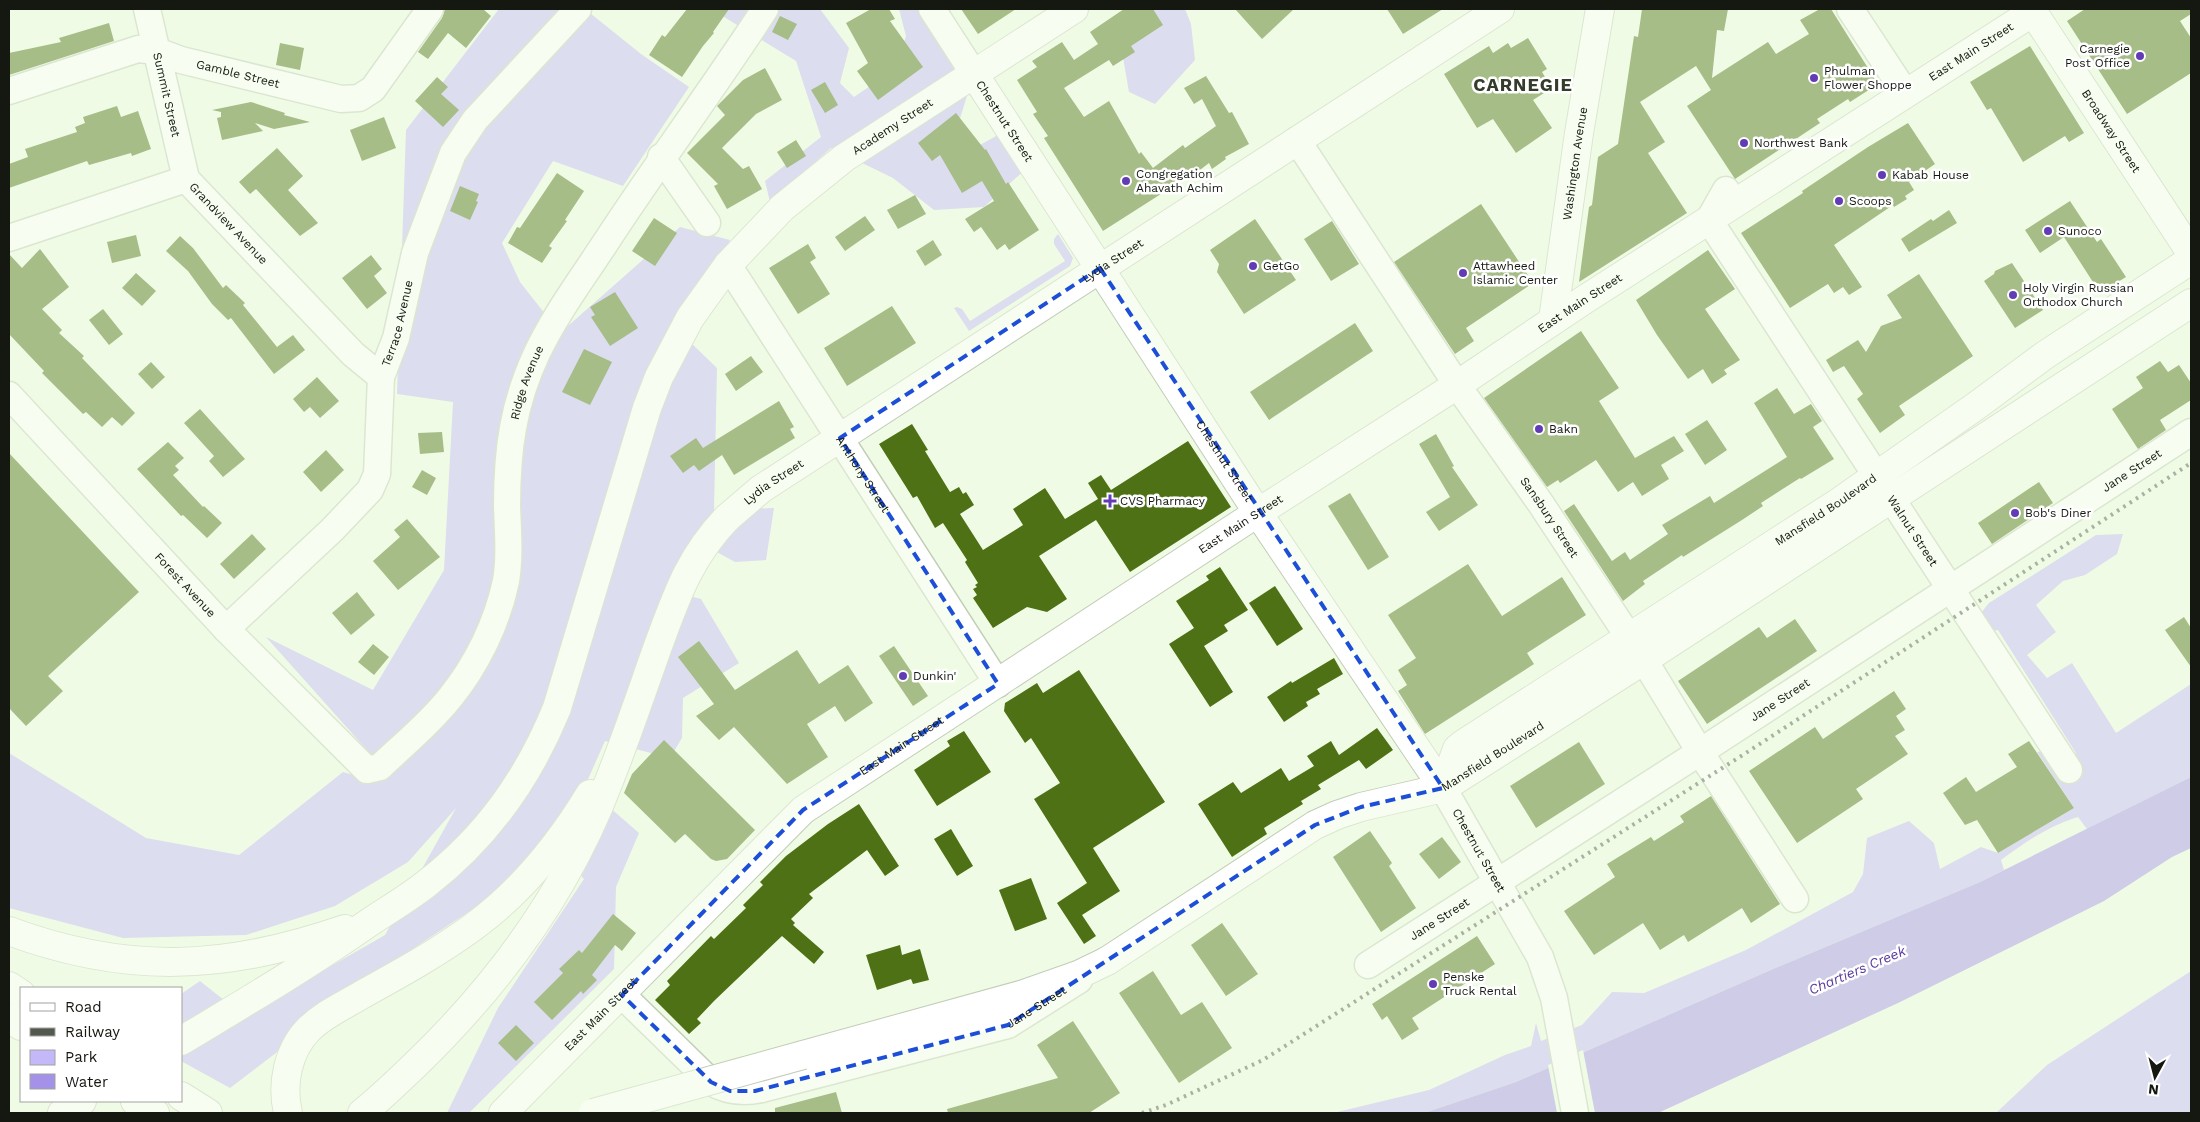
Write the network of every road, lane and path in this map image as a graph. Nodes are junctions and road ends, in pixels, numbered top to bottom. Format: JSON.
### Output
{"nodes":[{"id":1,"x":147,"y":9,"type":"edge"},
{"id":2,"x":430,"y":9,"type":"edge"},
{"id":3,"x":578,"y":9,"type":"edge"},
{"id":4,"x":765,"y":9,"type":"edge"},
{"id":5,"x":932,"y":9,"type":"edge"},
{"id":6,"x":1074,"y":9,"type":"edge"},
{"id":7,"x":1500,"y":9,"type":"edge"},
{"id":8,"x":1600,"y":9,"type":"edge"},
{"id":9,"x":1850,"y":9,"type":"edge"},
{"id":10,"x":2034,"y":10,"type":"edge"},
{"id":11,"x":156,"y":51,"type":"junction"},
{"id":12,"x":974,"y":74,"type":"junction"},
{"id":13,"x":9,"y":91,"type":"edge"},
{"id":14,"x":1906,"y":94,"type":"junction"},
{"id":15,"x":1297,"y":140,"type":"junction"},
{"id":16,"x":662,"y":157,"type":"junction"},
{"id":17,"x":186,"y":179,"type":"junction"},
{"id":18,"x":1726,"y":190,"type":"dead end"},
{"id":19,"x":1709,"y":220,"type":"junction"},
{"id":20,"x":707,"y":223,"type":"dead end"},
{"id":21,"x":9,"y":238,"type":"edge"},
{"id":22,"x":2191,"y":253,"type":"edge"},
{"id":23,"x":2191,"y":260,"type":"edge"},
{"id":24,"x":728,"y":265,"type":"junction"},
{"id":25,"x":1100,"y":268,"type":"junction"},
{"id":26,"x":2191,"y":303,"type":"edge"},
{"id":27,"x":1553,"y":320,"type":"junction"},
{"id":28,"x":381,"y":377,"type":"junction"},
{"id":29,"x":1457,"y":385,"type":"junction"},
{"id":30,"x":9,"y":395,"type":"edge"},
{"id":31,"x":2191,"y":432,"type":"edge"},
{"id":32,"x":840,"y":438,"type":"junction"},
{"id":33,"x":1877,"y":476,"type":"junction"},
{"id":34,"x":1892,"y":498,"type":"junction"},
{"id":35,"x":1258,"y":512,"type":"junction"},
{"id":36,"x":1950,"y":589,"type":"junction"},
{"id":37,"x":226,"y":629,"type":"junction"},
{"id":38,"x":1629,"y":637,"type":"junction"},
{"id":39,"x":1644,"y":660,"type":"junction"},
{"id":40,"x":998,"y":684,"type":"junction"},
{"id":41,"x":626,"y":732,"type":"junction"},
{"id":42,"x":1700,"y":752,"type":"junction"},
{"id":43,"x":367,"y":770,"type":"joint"},
{"id":44,"x":2069,"y":770,"type":"dead end"},
{"id":45,"x":1443,"y":788,"type":"junction"},
{"id":46,"x":1497,"y":880,"type":"junction"},
{"id":47,"x":1795,"y":898,"type":"dead end"},
{"id":48,"x":374,"y":919,"type":"junction"},
{"id":49,"x":9,"y":931,"type":"edge"},
{"id":50,"x":1107,"y":961,"type":"junction"},
{"id":51,"x":1368,"y":965,"type":"dead end"},
{"id":52,"x":9,"y":986,"type":"edge"},
{"id":53,"x":20,"y":993,"type":"edge"},
{"id":54,"x":622,"y":994,"type":"junction"},
{"id":55,"x":9,"y":1018,"type":"edge"},
{"id":56,"x":20,"y":1025,"type":"edge"},
{"id":57,"x":182,"y":1040,"type":"edge"},
{"id":58,"x":182,"y":1097,"type":"edge"},
{"id":59,"x":80,"y":1102,"type":"edge"},
{"id":60,"x":138,"y":1102,"type":"edge"},
{"id":61,"x":287,"y":1111,"type":"edge"},
{"id":62,"x":62,"y":1113,"type":"edge"},
{"id":63,"x":155,"y":1113,"type":"edge"},
{"id":64,"x":208,"y":1113,"type":"edge"},
{"id":65,"x":362,"y":1113,"type":"edge"},
{"id":66,"x":503,"y":1113,"type":"edge"},
{"id":67,"x":593,"y":1113,"type":"edge"},
{"id":68,"x":1575,"y":1113,"type":"edge"}],
"edges":[{"from":1,"to":11,"type":"street","name":"Summit Street"},
{"from":2,"to":11,"type":"street","name":"Gamble Street"},
{"from":3,"to":28,"type":"street","name":"Terrace Avenue"},
{"from":4,"to":16,"type":"street","name":"Ridge Avenue"},
{"from":5,"to":12,"type":"street","name":"Chestnut Street"},
{"from":6,"to":12,"type":"main road","name":"Academy Street"},
{"from":7,"to":15,"type":"main road","name":"Lydia Street"},
{"from":8,"to":27,"type":"main road","name":"Washington Avenue"},
{"from":9,"to":14,"type":"street"},
{"from":10,"to":14,"type":"main road","name":"East Main Street"},
{"from":10,"to":22,"type":"main road","name":"Broadway Street"},
{"from":11,"to":13,"type":"street","name":"Gamble Street"},
{"from":11,"to":17,"type":"street","name":"Summit Street"},
{"from":12,"to":24,"type":"main road","name":"Academy Street"},
{"from":12,"to":25,"type":"main road","name":"Chestnut Street"},
{"from":14,"to":19,"type":"main road","name":"East Main Street"},
{"from":15,"to":25,"type":"main road","name":"Lydia Street"},
{"from":15,"to":29,"type":"street","name":"Sansbury Street"},
{"from":16,"to":20,"type":"street"},
{"from":16,"to":43,"type":"street","name":"Ridge Avenue"},
{"from":17,"to":21,"type":"street","name":"Grandview Avenue"},
{"from":17,"to":28,"type":"street","name":"Grandview Avenue"},
{"from":18,"to":19,"type":"street"},
{"from":19,"to":27,"type":"main road","name":"East Main Street"},
{"from":19,"to":33,"type":"street","name":"Walnut Street"},
{"from":23,"to":33,"type":"main road","name":"Mansfield Boulevard"},
{"from":24,"to":32,"type":"street","name":"Anthony Street"},
{"from":24,"to":48,"type":"main road","name":"Academy Street"},
{"from":25,"to":32,"type":"main road","name":"Lydia Street"},
{"from":25,"to":35,"type":"main road","name":"Chestnut Street"},
{"from":26,"to":34,"type":"main road","name":"Mansfield Boulevard"},
{"from":27,"to":29,"type":"main road","name":"East Main Street"},
{"from":28,"to":37,"type":"street","name":"Terrace Avenue"},
{"from":29,"to":35,"type":"main road","name":"East Main Street"},
{"from":29,"to":38,"type":"street","name":"Sansbury Street"},
{"from":30,"to":37,"type":"street","name":"Forest Avenue"},
{"from":31,"to":36,"type":"street","name":"Jane Street"},
{"from":32,"to":40,"type":"street","name":"Anthony Street"},
{"from":32,"to":41,"type":"main road","name":"Lydia Street"},
{"from":33,"to":34,"type":"street","name":"Walnut Street"},
{"from":33,"to":38,"type":"main road","name":"Mansfield Boulevard"},
{"from":34,"to":36,"type":"street","name":"Walnut Street"},
{"from":34,"to":39,"type":"main road","name":"Mansfield Boulevard"},
{"from":35,"to":40,"type":"main road","name":"East Main Street"},
{"from":35,"to":45,"type":"main road","name":"Chestnut Street"},
{"from":36,"to":42,"type":"street","name":"Jane Street"},
{"from":36,"to":44,"type":"street","name":"Walnut Street"},
{"from":37,"to":43,"type":"street","name":"Forest Avenue"},
{"from":38,"to":39,"type":"street","name":"Sansbury Street"},
{"from":38,"to":45,"type":"main road","name":"Mansfield Boulevard"},
{"from":39,"to":42,"type":"street","name":"Sansbury Street"},
{"from":39,"to":45,"type":"main road","name":"Mansfield Boulevard"},
{"from":40,"to":54,"type":"main road","name":"East Main Street"},
{"from":41,"to":61,"type":"main road"},
{"from":41,"to":65,"type":"main road"},
{"from":42,"to":46,"type":"street","name":"Jane Street"},
{"from":42,"to":47,"type":"street","name":"Sansbury Street"},
{"from":45,"to":46,"type":"street","name":"Chestnut Street"},
{"from":45,"to":50,"type":"main road","name":"Jane Street"},
{"from":46,"to":51,"type":"street","name":"Jane Street"},
{"from":46,"to":68,"type":"street","name":"Chestnut Street"},
{"from":48,"to":49,"type":"main road"},
{"from":48,"to":57,"type":"main road"},
{"from":50,"to":54,"type":"street","name":"Jane Street"},
{"from":50,"to":67,"type":"main road","bridge":true},
{"from":52,"to":53,"type":"main road"},
{"from":54,"to":66,"type":"main road","name":"East Main Street"},
{"from":55,"to":56,"type":"main road"},
{"from":58,"to":64,"type":"main road"},
{"from":59,"to":62,"type":"main road"},
{"from":60,"to":63,"type":"main road"}]}
